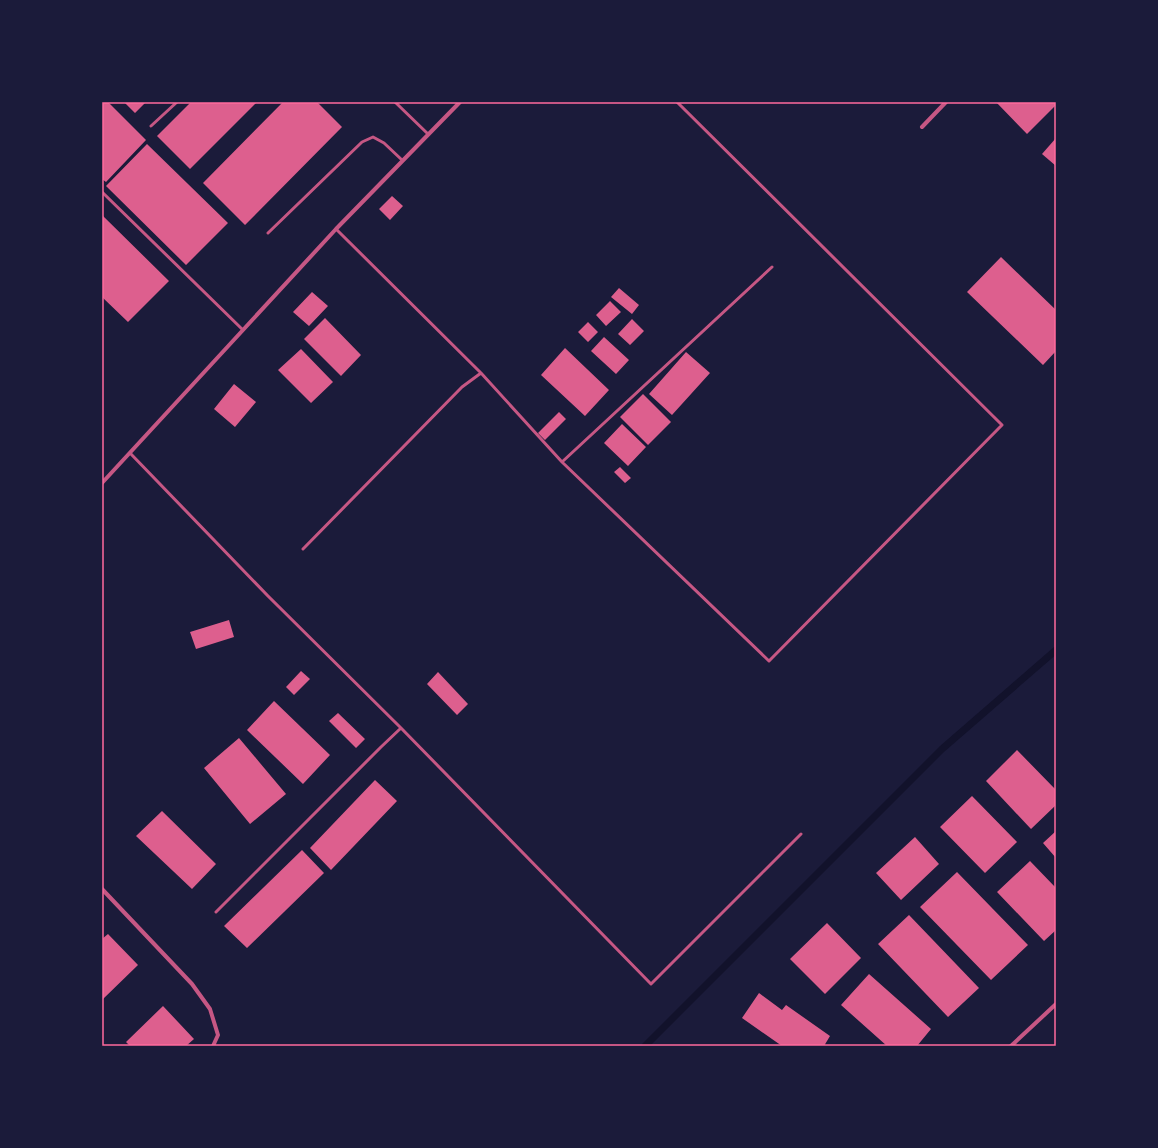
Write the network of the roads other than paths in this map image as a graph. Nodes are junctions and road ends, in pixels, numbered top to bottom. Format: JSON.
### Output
{"nodes":[{"id":1,"x":177,"y":102,"type":"edge"},
{"id":2,"x":396,"y":102,"type":"edge"},
{"id":3,"x":460,"y":102,"type":"edge"},
{"id":4,"x":677,"y":102,"type":"edge"},
{"id":5,"x":946,"y":102,"type":"edge"},
{"id":6,"x":151,"y":126,"type":"dead end"},
{"id":7,"x":922,"y":127,"type":"dead end"},
{"id":8,"x":428,"y":134,"type":"junction"},
{"id":9,"x":402,"y":160,"type":"junction"},
{"id":10,"x":102,"y":192,"type":"edge"},
{"id":11,"x":336,"y":229,"type":"junction"},
{"id":12,"x":268,"y":233,"type":"dead end"},
{"id":13,"x":772,"y":266,"type":"dead end"},
{"id":14,"x":243,"y":330,"type":"junction"},
{"id":15,"x":481,"y":374,"type":"junction"},
{"id":16,"x":130,"y":453,"type":"junction"},
{"id":17,"x":562,"y":462,"type":"junction"},
{"id":18,"x":102,"y":483,"type":"edge"},
{"id":19,"x":303,"y":548,"type":"dead end"},
{"id":20,"x":401,"y":728,"type":"junction"},
{"id":21,"x":801,"y":834,"type":"dead end"},
{"id":22,"x":102,"y":890,"type":"edge"},
{"id":23,"x":216,"y":912,"type":"dead end"},
{"id":24,"x":1056,"y":1004,"type":"edge"},
{"id":25,"x":213,"y":1046,"type":"edge"},
{"id":26,"x":1011,"y":1046,"type":"edge"}],
"edges":[{"from":1,"to":6,"type":"lane"},
{"from":2,"to":8,"type":"lane"},
{"from":3,"to":8,"type":"street"},
{"from":4,"to":17,"type":"lane"},
{"from":5,"to":7,"type":"street"},
{"from":8,"to":9,"type":"street"},
{"from":9,"to":11,"type":"street"},
{"from":9,"to":12,"type":"lane"},
{"from":10,"to":14,"type":"lane"},
{"from":11,"to":14,"type":"street"},
{"from":11,"to":15,"type":"lane"},
{"from":13,"to":17,"type":"lane"},
{"from":14,"to":16,"type":"street"},
{"from":15,"to":17,"type":"lane"},
{"from":15,"to":19,"type":"lane"},
{"from":16,"to":18,"type":"street"},
{"from":16,"to":20,"type":"lane"},
{"from":20,"to":21,"type":"lane"},
{"from":20,"to":23,"type":"lane"},
{"from":22,"to":25,"type":"street"},
{"from":24,"to":26,"type":"street"}]}
